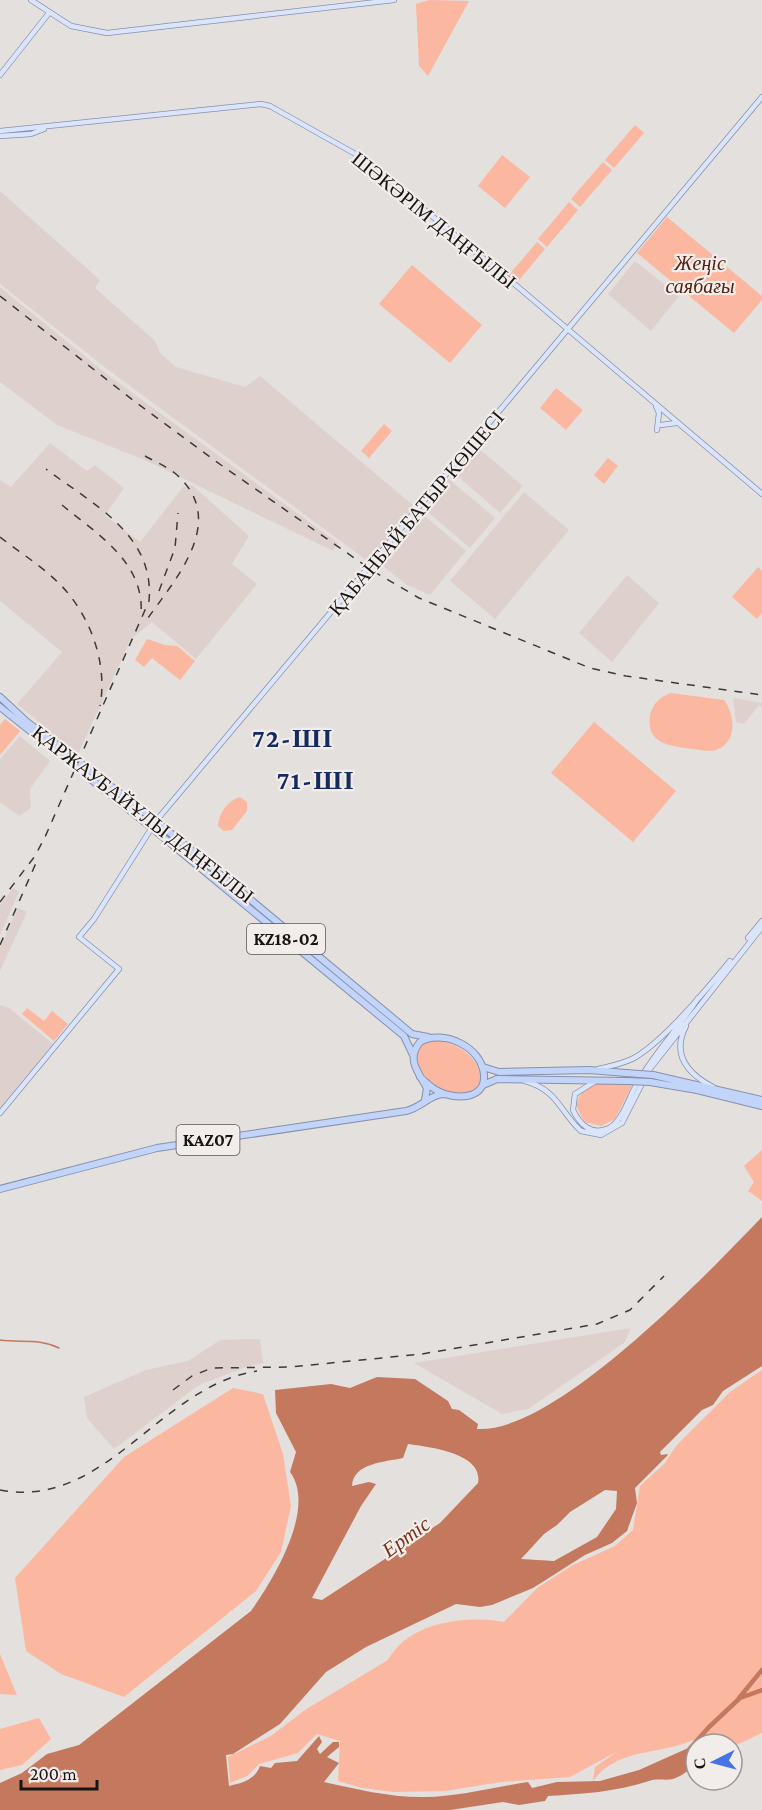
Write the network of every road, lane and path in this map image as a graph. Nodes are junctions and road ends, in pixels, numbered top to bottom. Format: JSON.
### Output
{"nodes":[{"id":1,"x":31,"y":0,"type":"edge"},
{"id":2,"x":394,"y":0,"type":"edge"},
{"id":3,"x":49,"y":13,"type":"junction"},
{"id":4,"x":0,"y":75,"type":"edge"},
{"id":5,"x":762,"y":97,"type":"edge"},
{"id":6,"x":44,"y":128,"type":"junction"},
{"id":7,"x":0,"y":131,"type":"edge"},
{"id":8,"x":0,"y":136,"type":"edge"},
{"id":9,"x":568,"y":330,"type":"junction"},
{"id":10,"x":655,"y":404,"type":"junction"},
{"id":11,"x":678,"y":424,"type":"junction"},
{"id":12,"x":761,"y":493,"type":"edge"},
{"id":13,"x":0,"y":697,"type":"edge"},
{"id":14,"x":0,"y":707,"type":"edge"},
{"id":15,"x":156,"y":821,"type":"junction"},
{"id":16,"x":152,"y":828,"type":"junction"},
{"id":17,"x":762,"y":921,"type":"edge"},
{"id":18,"x":762,"y":927,"type":"edge"},
{"id":19,"x":698,"y":998,"type":"junction"},
{"id":20,"x":692,"y":1016,"type":"junction"},
{"id":21,"x":428,"y":1037,"type":"junction"},
{"id":22,"x":413,"y":1055,"type":"junction"},
{"id":23,"x":483,"y":1067,"type":"junction"},
{"id":24,"x":589,"y":1070,"type":"junction"},
{"id":25,"x":420,"y":1077,"type":"junction"},
{"id":26,"x":511,"y":1079,"type":"junction"},
{"id":27,"x":609,"y":1079,"type":"junction"},
{"id":28,"x":483,"y":1085,"type":"junction"},
{"id":29,"x":713,"y":1087,"type":"junction"},
{"id":30,"x":445,"y":1094,"type":"junction"},
{"id":31,"x":738,"y":1097,"type":"junction"},
{"id":32,"x":762,"y":1100,"type":"edge"},
{"id":33,"x":762,"y":1106,"type":"edge"},
{"id":34,"x":418,"y":1107,"type":"junction"},
{"id":35,"x":0,"y":1113,"type":"edge"},
{"id":36,"x":0,"y":1189,"type":"edge"}],
"edges":[{"from":1,"to":3,"type":"main road"},
{"from":2,"to":3,"type":"main road"},
{"from":3,"to":4,"type":"main road"},
{"from":5,"to":9,"type":"main road","name":"ҚАБАНБАЙ БАТЫР КӨШЕСІ"},
{"from":6,"to":7,"type":"main road","name":"ШӘКӘРІМ ДАҢҒЫЛЫ"},
{"from":6,"to":8,"type":"main road","name":"ШӘКӘРІМ ДАҢҒЫЛЫ"},
{"from":6,"to":9,"type":"main road","name":"ШӘКӘРІМ ДАҢҒЫЛЫ"},
{"from":9,"to":10,"type":"main road","name":"ШӘКӘРІМ ДАҢҒЫЛЫ"},
{"from":9,"to":15,"type":"main road","name":"ҚАБАНБАЙ БАТЫР КӨШЕСІ"},
{"from":10,"to":11,"type":"main road","name":"ШӘКӘРІМ ДАҢҒЫЛЫ"},
{"from":10,"to":11,"type":"main road"},
{"from":11,"to":12,"type":"main road","name":"ШӘКӘРІМ ДАҢҒЫЛЫ"},
{"from":13,"to":15,"type":"highway","name":"ҚАРЖАУБАЙҰЛЫ ДАҢҒЫЛЫ","number":"KZ18-02"},
{"from":14,"to":16,"type":"highway","name":"ҚАРЖАУБАЙҰЛЫ ДАҢҒЫЛЫ","number":"KZ18-02"},
{"from":15,"to":16,"type":"main road","name":"ҚАБАНБАЙ БАТЫР КӨШЕСІ"},
{"from":15,"to":21,"type":"highway","name":"ҚАРЖАУБАЙҰЛЫ ДАҢҒЫЛЫ","number":"KZ18-02"},
{"from":16,"to":22,"type":"highway","name":"ҚАРЖАУБАЙҰЛЫ ДАҢҒЫЛЫ","number":"KZ18-02"},
{"from":16,"to":35,"type":"main road","name":"ҚАБАНБАЙ БАТЫР КӨШЕСІ"},
{"from":17,"to":19,"type":"main road"},
{"from":18,"to":20,"type":"main road"},
{"from":19,"to":24,"type":"main road"},
{"from":19,"to":27,"type":"main road"},
{"from":20,"to":26,"type":"main road"},
{"from":20,"to":29,"type":"main road"},
{"from":21,"to":22,"type":"highway"},
{"from":21,"to":23,"type":"highway"},
{"from":22,"to":25,"type":"highway"},
{"from":23,"to":24,"type":"highway","number":"KAZ07"},
{"from":23,"to":28,"type":"highway"},
{"from":24,"to":29,"type":"highway","number":"KAZ07","bridge":true},
{"from":25,"to":30,"type":"highway"},
{"from":25,"to":34,"type":"highway"},
{"from":26,"to":27,"type":"highway","number":"KAZ07"},
{"from":26,"to":28,"type":"highway","number":"KAZ07"},
{"from":27,"to":31,"type":"highway","number":"KAZ07","bridge":true},
{"from":28,"to":30,"type":"highway","number":"KAZ07"},
{"from":29,"to":31,"type":"highway","number":"KAZ07"},
{"from":30,"to":34,"type":"highway","number":"KAZ07"},
{"from":31,"to":32,"type":"highway","number":"KAZ07"},
{"from":31,"to":33,"type":"highway","number":"KAZ07"},
{"from":34,"to":36,"type":"highway","number":"KAZ07"}]}
